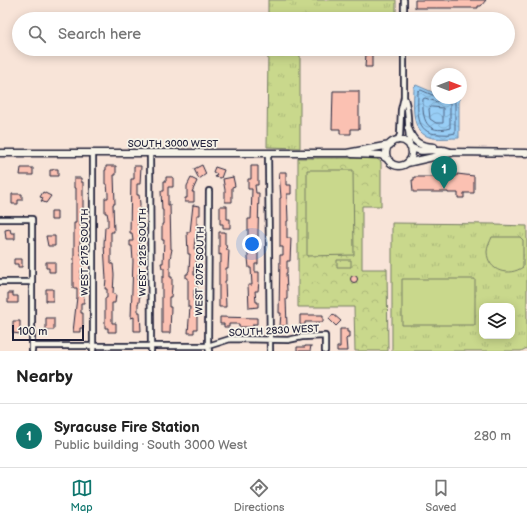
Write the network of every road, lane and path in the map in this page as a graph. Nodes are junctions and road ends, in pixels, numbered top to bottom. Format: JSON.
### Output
{"nodes":[{"id":1,"x":404,"y":0,"type":"edge"},
{"id":2,"x":404,"y":12,"type":"edge"},
{"id":3,"x":404,"y":56,"type":"edge"},
{"id":4,"x":404,"y":97,"type":"junction"},
{"id":5,"x":408,"y":128,"type":"junction"},
{"id":6,"x":397,"y":141,"type":"junction"},
{"id":7,"x":390,"y":145,"type":"junction"},
{"id":8,"x":410,"y":147,"type":"junction"},
{"id":9,"x":443,"y":150,"type":"junction"},
{"id":10,"x":452,"y":152,"type":"junction"},
{"id":11,"x":0,"y":153,"type":"edge"},
{"id":12,"x":93,"y":153,"type":"junction"},
{"id":13,"x":150,"y":153,"type":"junction"},
{"id":14,"x":268,"y":153,"type":"junction"},
{"id":15,"x":347,"y":153,"type":"junction"},
{"id":16,"x":527,"y":153,"type":"edge"},
{"id":17,"x":389,"y":160,"type":"junction"},
{"id":18,"x":407,"y":163,"type":"junction"},
{"id":19,"x":209,"y":191,"type":"dead end"},
{"id":20,"x":0,"y":218,"type":"edge"},
{"id":21,"x":0,"y":282,"type":"edge"},
{"id":22,"x":32,"y":282,"type":"junction"},
{"id":23,"x":270,"y":340,"type":"junction"},
{"id":24,"x":208,"y":346,"type":"junction"},
{"id":25,"x":93,"y":348,"type":"edge"},
{"id":26,"x":151,"y":348,"type":"edge"},
{"id":27,"x":32,"y":349,"type":"edge"},
{"id":28,"x":209,"y":351,"type":"edge"},
{"id":29,"x":270,"y":351,"type":"edge"},
{"id":30,"x":325,"y":351,"type":"edge"}],
"edges":[{"from":1,"to":2,"type":"street"},
{"from":3,"to":4,"type":"street"},
{"from":4,"to":5,"type":"street"},
{"from":4,"to":6,"type":"street"},
{"from":5,"to":8,"type":"street"},
{"from":5,"to":9,"type":"street"},
{"from":6,"to":7,"type":"street"},
{"from":6,"to":8,"type":"street"},
{"from":7,"to":15,"type":"street","name":"SOUTH 3000 WEST"},
{"from":7,"to":17,"type":"street"},
{"from":8,"to":9,"type":"street"},
{"from":8,"to":18,"type":"street"},
{"from":9,"to":10,"type":"street"},
{"from":10,"to":16,"type":"street"},
{"from":10,"to":18,"type":"street"},
{"from":11,"to":12,"type":"street","name":"SOUTH 3000 WEST"},
{"from":12,"to":13,"type":"street","name":"SOUTH 3000 WEST"},
{"from":12,"to":25,"type":"street","name":"WEST 2175 SOUTH"},
{"from":13,"to":14,"type":"street","name":"SOUTH 3000 WEST"},
{"from":13,"to":26,"type":"street","name":"WEST 2125 SOUTH"},
{"from":14,"to":15,"type":"street","name":"SOUTH 3000 WEST"},
{"from":14,"to":23,"type":"street"},
{"from":15,"to":17,"type":"street","name":"SOUTH 3000 WEST"},
{"from":17,"to":18,"type":"street"},
{"from":19,"to":24,"type":"street","name":"WEST 2075 SOUTH"},
{"from":20,"to":22,"type":"street"},
{"from":21,"to":22,"type":"street"},
{"from":22,"to":27,"type":"street"},
{"from":23,"to":24,"type":"street","name":"SOUTH 2830 WEST"},
{"from":23,"to":29,"type":"street"},
{"from":23,"to":30,"type":"street","name":"SOUTH 2830 WEST"},
{"from":24,"to":26,"type":"street","name":"SOUTH 2830 WEST"},
{"from":24,"to":28,"type":"street","name":"WEST 2075 SOUTH"},
{"from":25,"to":26,"type":"street","name":"SOUTH 2830 WEST"},
{"from":25,"to":27,"type":"street","name":"SOUTH 2830 WEST"}]}
